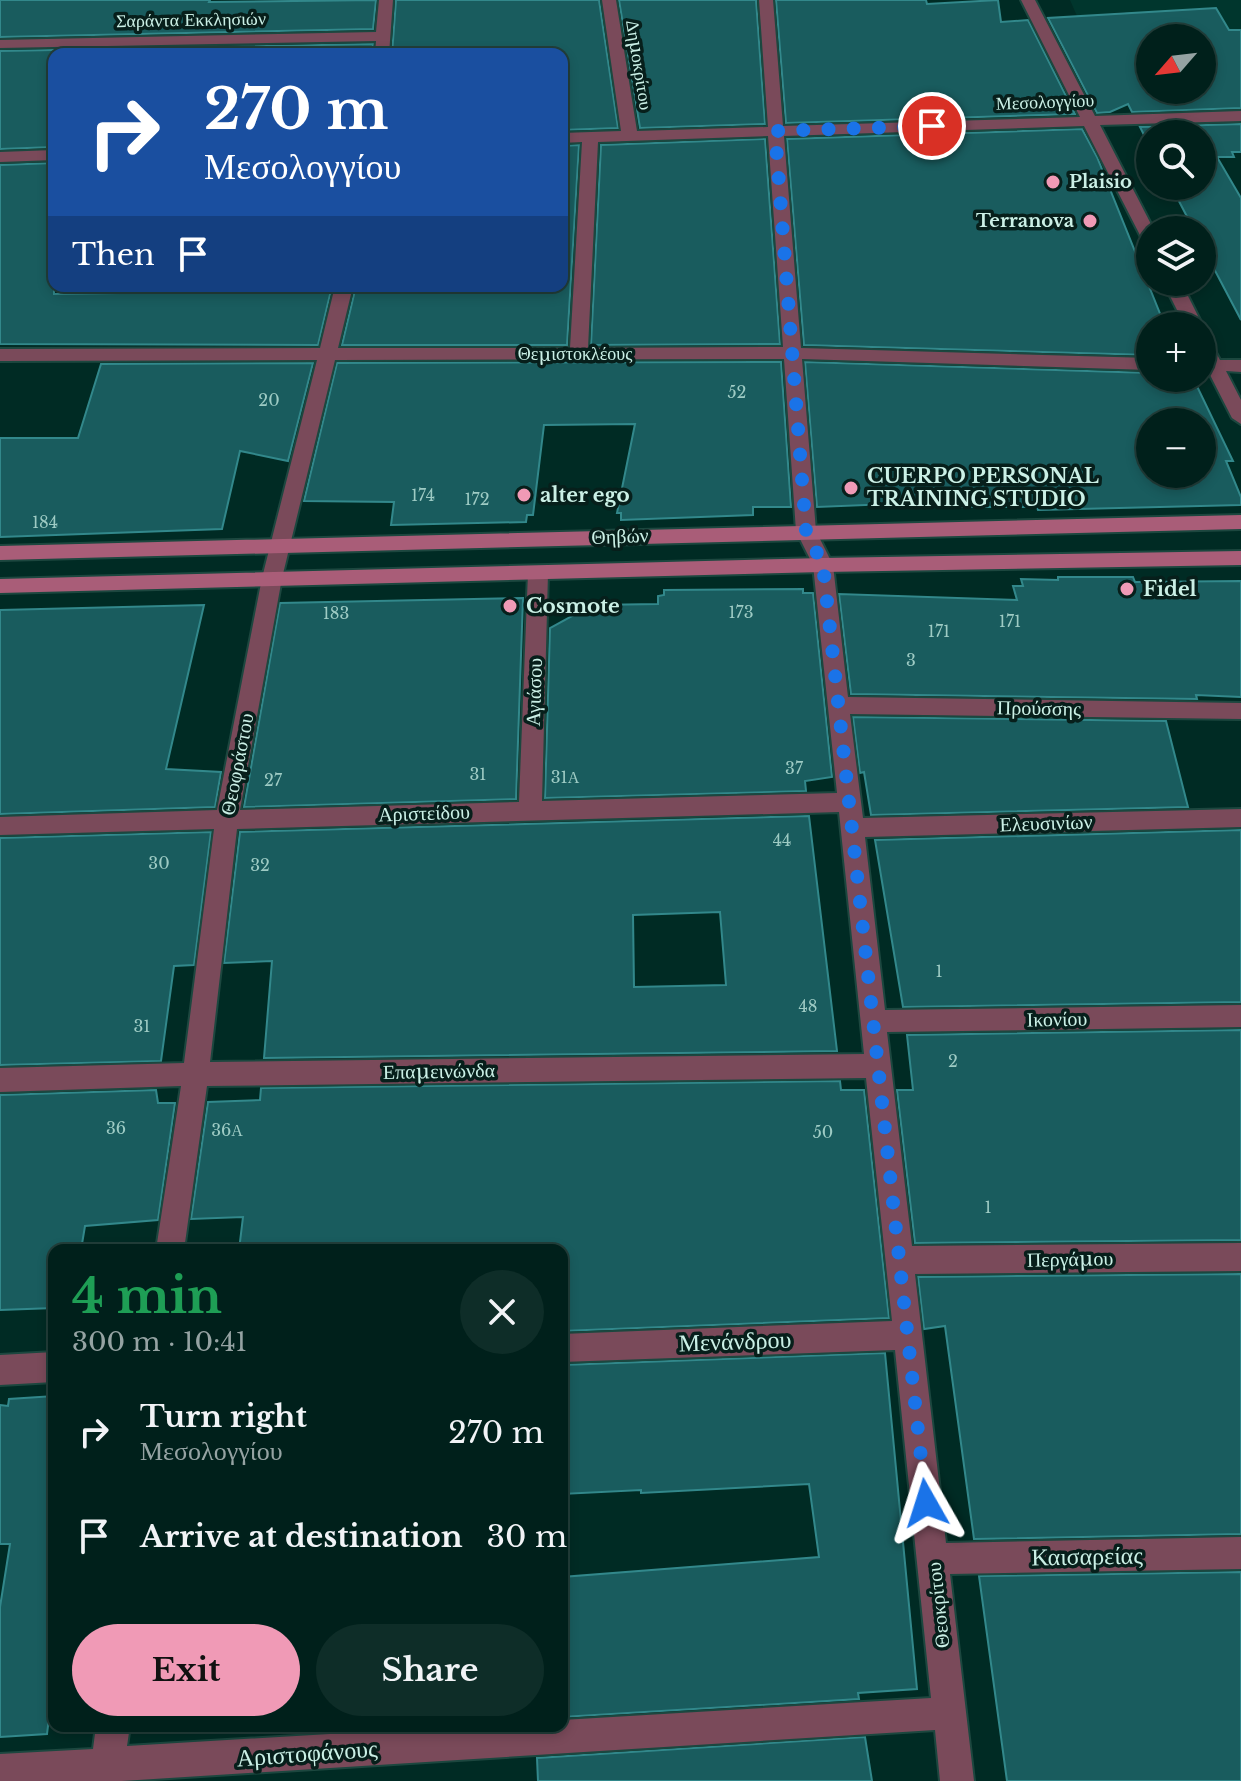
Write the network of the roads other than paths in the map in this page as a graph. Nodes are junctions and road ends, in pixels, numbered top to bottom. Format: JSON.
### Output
{"nodes":[{"id":1,"x":386,"y":0,"type":"edge"},
{"id":2,"x":609,"y":0,"type":"edge"},
{"id":3,"x":766,"y":0,"type":"edge"},
{"id":4,"x":1028,"y":0,"type":"edge"},
{"id":5,"x":384,"y":36,"type":"junction"},
{"id":6,"x":0,"y":44,"type":"edge"},
{"id":7,"x":383,"y":48,"type":"edge"},
{"id":8,"x":1241,"y":116,"type":"edge"},
{"id":9,"x":1090,"y":121,"type":"junction"},
{"id":10,"x":775,"y":131,"type":"junction"},
{"id":11,"x":630,"y":136,"type":"junction"},
{"id":12,"x":590,"y":137,"type":"junction"},
{"id":13,"x":568,"y":138,"type":"edge"},
{"id":14,"x":48,"y":155,"type":"edge"},
{"id":15,"x":0,"y":157,"type":"edge"},
{"id":16,"x":1138,"y":216,"type":"edge"},
{"id":17,"x":343,"y":292,"type":"edge"},
{"id":18,"x":793,"y":353,"type":"junction"},
{"id":19,"x":330,"y":354,"type":"junction"},
{"id":20,"x":579,"y":354,"type":"junction"},
{"id":21,"x":0,"y":355,"type":"edge"},
{"id":22,"x":1136,"y":364,"type":"edge"},
{"id":23,"x":1216,"y":366,"type":"edge"},
{"id":24,"x":1241,"y":366,"type":"edge"},
{"id":25,"x":1216,"y":379,"type":"edge"},
{"id":26,"x":1241,"y":418,"type":"edge"},
{"id":27,"x":1241,"y":522,"type":"edge"},
{"id":28,"x":806,"y":531,"type":"junction"},
{"id":29,"x":282,"y":545,"type":"junction"},
{"id":30,"x":0,"y":553,"type":"edge"},
{"id":31,"x":1241,"y":558,"type":"edge"},
{"id":32,"x":823,"y":565,"type":"junction"},
{"id":33,"x":538,"y":573,"type":"junction"},
{"id":34,"x":272,"y":578,"type":"junction"},
{"id":35,"x":0,"y":586,"type":"edge"},
{"id":36,"x":838,"y":705,"type":"junction"},
{"id":37,"x":1241,"y":711,"type":"edge"},
{"id":38,"x":530,"y":810,"type":"junction"},
{"id":39,"x":850,"y":815,"type":"junction"},
{"id":40,"x":227,"y":818,"type":"junction"},
{"id":41,"x":1241,"y":818,"type":"edge"},
{"id":42,"x":0,"y":826,"type":"edge"},
{"id":43,"x":1241,"y":1016,"type":"edge"},
{"id":44,"x":873,"y":1021,"type":"junction"},
{"id":45,"x":878,"y":1066,"type":"junction"},
{"id":46,"x":196,"y":1074,"type":"junction"},
{"id":47,"x":0,"y":1080,"type":"edge"},
{"id":48,"x":171,"y":1244,"type":"edge"},
{"id":49,"x":1241,"y":1257,"type":"edge"},
{"id":50,"x":900,"y":1260,"type":"junction"},
{"id":51,"x":908,"y":1335,"type":"junction"},
{"id":52,"x":568,"y":1348,"type":"edge"},
{"id":53,"x":48,"y":1367,"type":"edge"},
{"id":54,"x":0,"y":1370,"type":"edge"},
{"id":55,"x":1241,"y":1553,"type":"edge"},
{"id":56,"x":932,"y":1559,"type":"junction"},
{"id":57,"x":950,"y":1713,"type":"junction"},
{"id":58,"x":112,"y":1732,"type":"edge"},
{"id":59,"x":0,"y":1771,"type":"edge"},
{"id":60,"x":107,"y":1773,"type":"edge"},
{"id":61,"x":957,"y":1781,"type":"edge"}],
"edges":[{"from":1,"to":5,"type":"street"},
{"from":2,"to":11,"type":"street","name":"Δημοκρίτου"},
{"from":3,"to":10,"type":"street","name":"Θεοκρίτου"},
{"from":4,"to":9,"type":"street"},
{"from":5,"to":6,"type":"street","name":"Σαράντα Εκκλησιών"},
{"from":5,"to":7,"type":"street"},
{"from":8,"to":9,"type":"street","name":"Μεσολογγίου"},
{"from":9,"to":10,"type":"street","name":"Μεσολογγίου"},
{"from":9,"to":16,"type":"street"},
{"from":10,"to":11,"type":"street","name":"Μεσολογγίου"},
{"from":10,"to":18,"type":"street","name":"Θεοκρίτου"},
{"from":11,"to":12,"type":"street","name":"Μεσολογγίου"},
{"from":12,"to":13,"type":"street","name":"Μεσολογγίου"},
{"from":12,"to":20,"type":"street"},
{"from":14,"to":15,"type":"street"},
{"from":17,"to":19,"type":"street","name":"Θεοφράστου"},
{"from":18,"to":20,"type":"street","name":"Θεμιστοκλέους"},
{"from":18,"to":22,"type":"street","name":"Θεμιστοκλέους"},
{"from":18,"to":28,"type":"street","name":"Θεοκρίτου"},
{"from":19,"to":20,"type":"street","name":"Θεμιστοκλέους"},
{"from":19,"to":21,"type":"street","name":"Θεμιστοκλέους"},
{"from":19,"to":29,"type":"street","name":"Θεοφράστου"},
{"from":23,"to":24,"type":"street"},
{"from":25,"to":26,"type":"street"},
{"from":27,"to":28,"type":"main road","name":"Θηβών"},
{"from":28,"to":29,"type":"main road","name":"Θηβών"},
{"from":28,"to":32,"type":"street","name":"Θεοκρίτου"},
{"from":29,"to":30,"type":"main road","name":"Θηβών"},
{"from":29,"to":34,"type":"street","name":"Θεοφράστου"},
{"from":31,"to":32,"type":"main road","name":"Θηβών"},
{"from":32,"to":33,"type":"main road","name":"Θηβών"},
{"from":32,"to":36,"type":"street","name":"Θεοκρίτου"},
{"from":33,"to":34,"type":"main road","name":"Θηβών"},
{"from":33,"to":38,"type":"street","name":"Αγιάσου"},
{"from":34,"to":35,"type":"main road","name":"Θηβών"},
{"from":34,"to":40,"type":"street","name":"Θεοφράστου"},
{"from":36,"to":37,"type":"street","name":"Προύσσης"},
{"from":36,"to":39,"type":"street","name":"Θεοκρίτου"},
{"from":38,"to":39,"type":"street","name":"Αριστείδου"},
{"from":38,"to":40,"type":"street","name":"Αριστείδου"},
{"from":39,"to":41,"type":"street","name":"Ελευσινίων"},
{"from":39,"to":44,"type":"street","name":"Θεοκρίτου"},
{"from":40,"to":42,"type":"street","name":"Αριστείδου"},
{"from":40,"to":46,"type":"street","name":"Θεοφράστου"},
{"from":43,"to":44,"type":"street","name":"Ικονίου"},
{"from":44,"to":45,"type":"street","name":"Θεοκρίτου"},
{"from":45,"to":46,"type":"street","name":"Επαμεινώνδα"},
{"from":45,"to":50,"type":"street","name":"Θεοκρίτου"},
{"from":46,"to":47,"type":"street","name":"Επαμεινώνδα"},
{"from":46,"to":48,"type":"street","name":"Θεοφράστου"},
{"from":49,"to":50,"type":"street","name":"Περγάμου"},
{"from":50,"to":51,"type":"street","name":"Θεοκρίτου"},
{"from":51,"to":52,"type":"street","name":"Μενάνδρου"},
{"from":51,"to":56,"type":"street","name":"Θεοκρίτου"},
{"from":53,"to":54,"type":"street"},
{"from":55,"to":56,"type":"street","name":"Καισαρείας"},
{"from":56,"to":57,"type":"street","name":"Θεοκρίτου"},
{"from":57,"to":60,"type":"street","name":"Αριστοφάνους"},
{"from":57,"to":61,"type":"street","name":"Θεοκρίτου"},
{"from":58,"to":60,"type":"street"},
{"from":59,"to":60,"type":"street","name":"Αριστοφάνους"}]}
